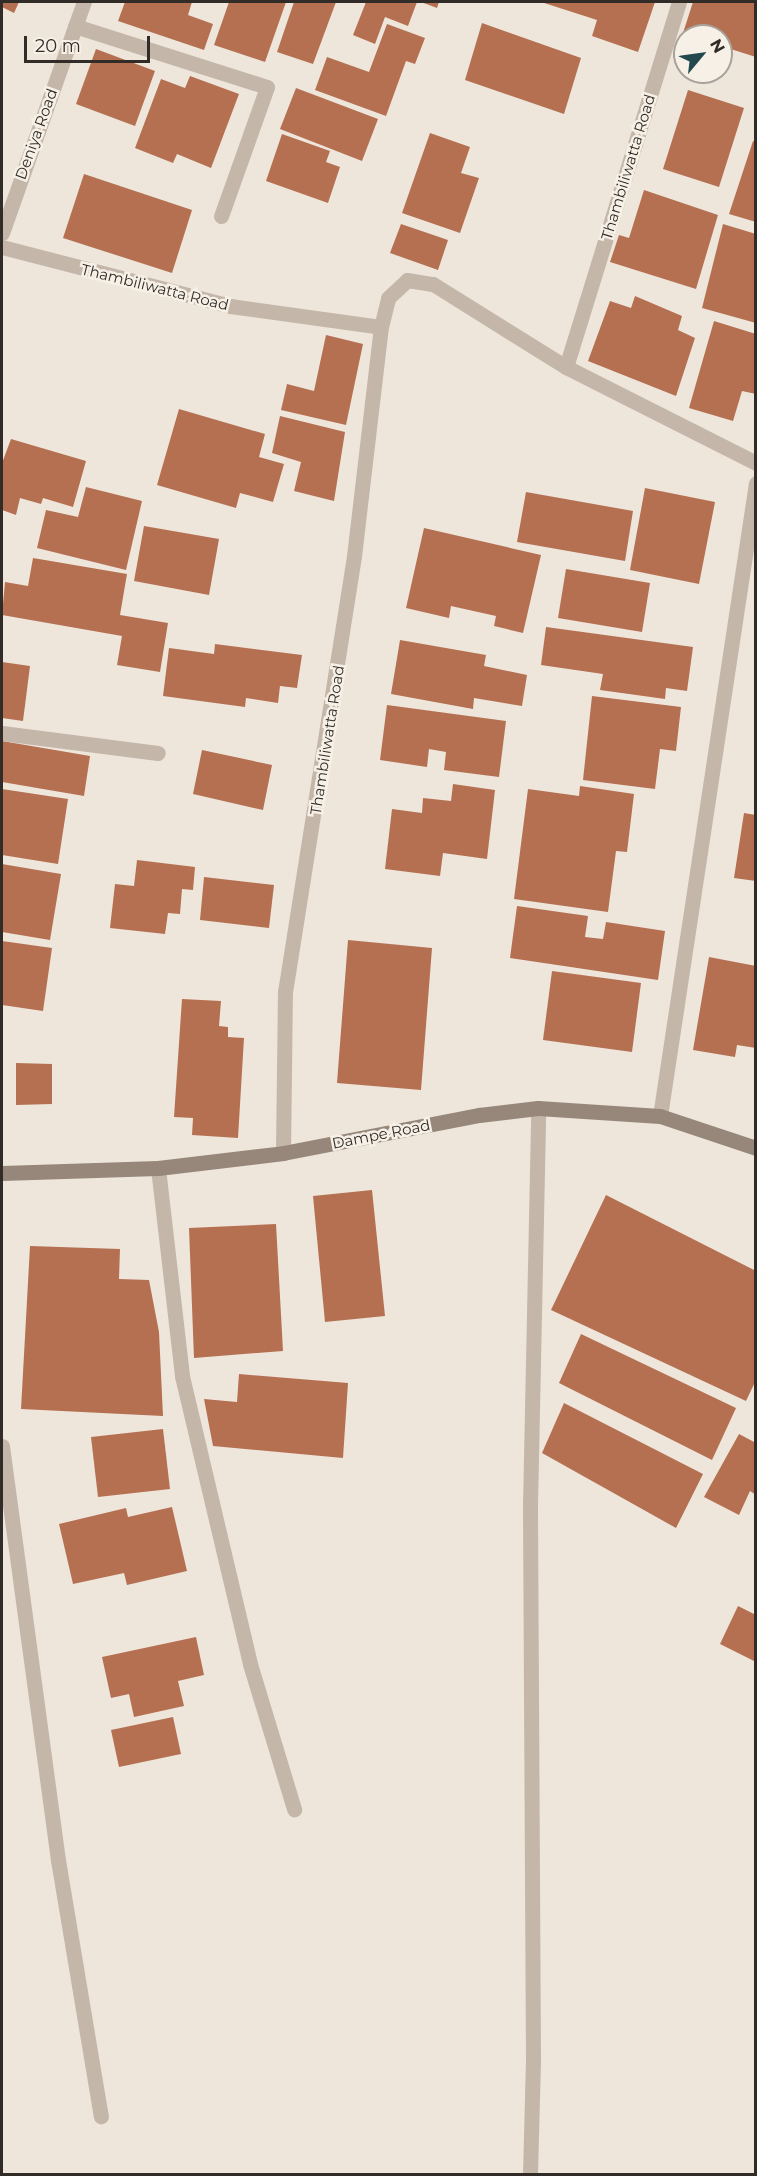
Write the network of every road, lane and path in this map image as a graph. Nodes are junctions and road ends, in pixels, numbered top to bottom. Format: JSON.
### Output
{"nodes":[{"id":1,"x":84,"y":2,"type":"edge"},
{"id":2,"x":679,"y":2,"type":"edge"},
{"id":3,"x":75,"y":26,"type":"junction"},
{"id":4,"x":6,"y":203,"type":"edge"},
{"id":5,"x":221,"y":216,"type":"dead end"},
{"id":6,"x":2,"y":233,"type":"edge"},
{"id":7,"x":2,"y":248,"type":"edge"},
{"id":8,"x":381,"y":327,"type":"junction"},
{"id":9,"x":566,"y":367,"type":"junction"},
{"id":10,"x":756,"y":463,"type":"edge"},
{"id":11,"x":756,"y":483,"type":"edge"},
{"id":12,"x":2,"y":733,"type":"edge"},
{"id":13,"x":158,"y":753,"type":"dead end"},
{"id":14,"x":538,"y":1108,"type":"junction"},
{"id":15,"x":660,"y":1116,"type":"junction"},
{"id":16,"x":756,"y":1148,"type":"edge"},
{"id":17,"x":283,"y":1154,"type":"junction"},
{"id":18,"x":158,"y":1168,"type":"junction"},
{"id":19,"x":2,"y":1173,"type":"edge"},
{"id":20,"x":2,"y":1446,"type":"edge"},
{"id":21,"x":294,"y":1809,"type":"dead end"},
{"id":22,"x":102,"y":2116,"type":"dead end"},
{"id":23,"x":530,"y":2175,"type":"edge"}],
"edges":[{"from":1,"to":3,"type":"street","name":"Deniya Road"},
{"from":2,"to":9,"type":"street","name":"Thambiliwatta Road"},
{"from":3,"to":4,"type":"street","name":"Deniya Road"},
{"from":3,"to":5,"type":"street"},
{"from":4,"to":6,"type":"street","name":"Deniya Road"},
{"from":7,"to":8,"type":"street","name":"Thambiliwatta Road"},
{"from":8,"to":9,"type":"street","name":"Thambiliwatta Road"},
{"from":8,"to":17,"type":"street","name":"Thambiliwatta Road"},
{"from":9,"to":10,"type":"street","name":"Thambiliwatta Road"},
{"from":11,"to":15,"type":"street"},
{"from":12,"to":13,"type":"street"},
{"from":14,"to":15,"type":"street","name":"Dampe Road"},
{"from":14,"to":17,"type":"street","name":"Dampe Road"},
{"from":14,"to":23,"type":"street"},
{"from":15,"to":16,"type":"street","name":"Dampe Road"},
{"from":17,"to":18,"type":"street","name":"Dampe Road"},
{"from":18,"to":19,"type":"street","name":"Dampe Road"},
{"from":18,"to":21,"type":"street"},
{"from":20,"to":22,"type":"street"}]}
